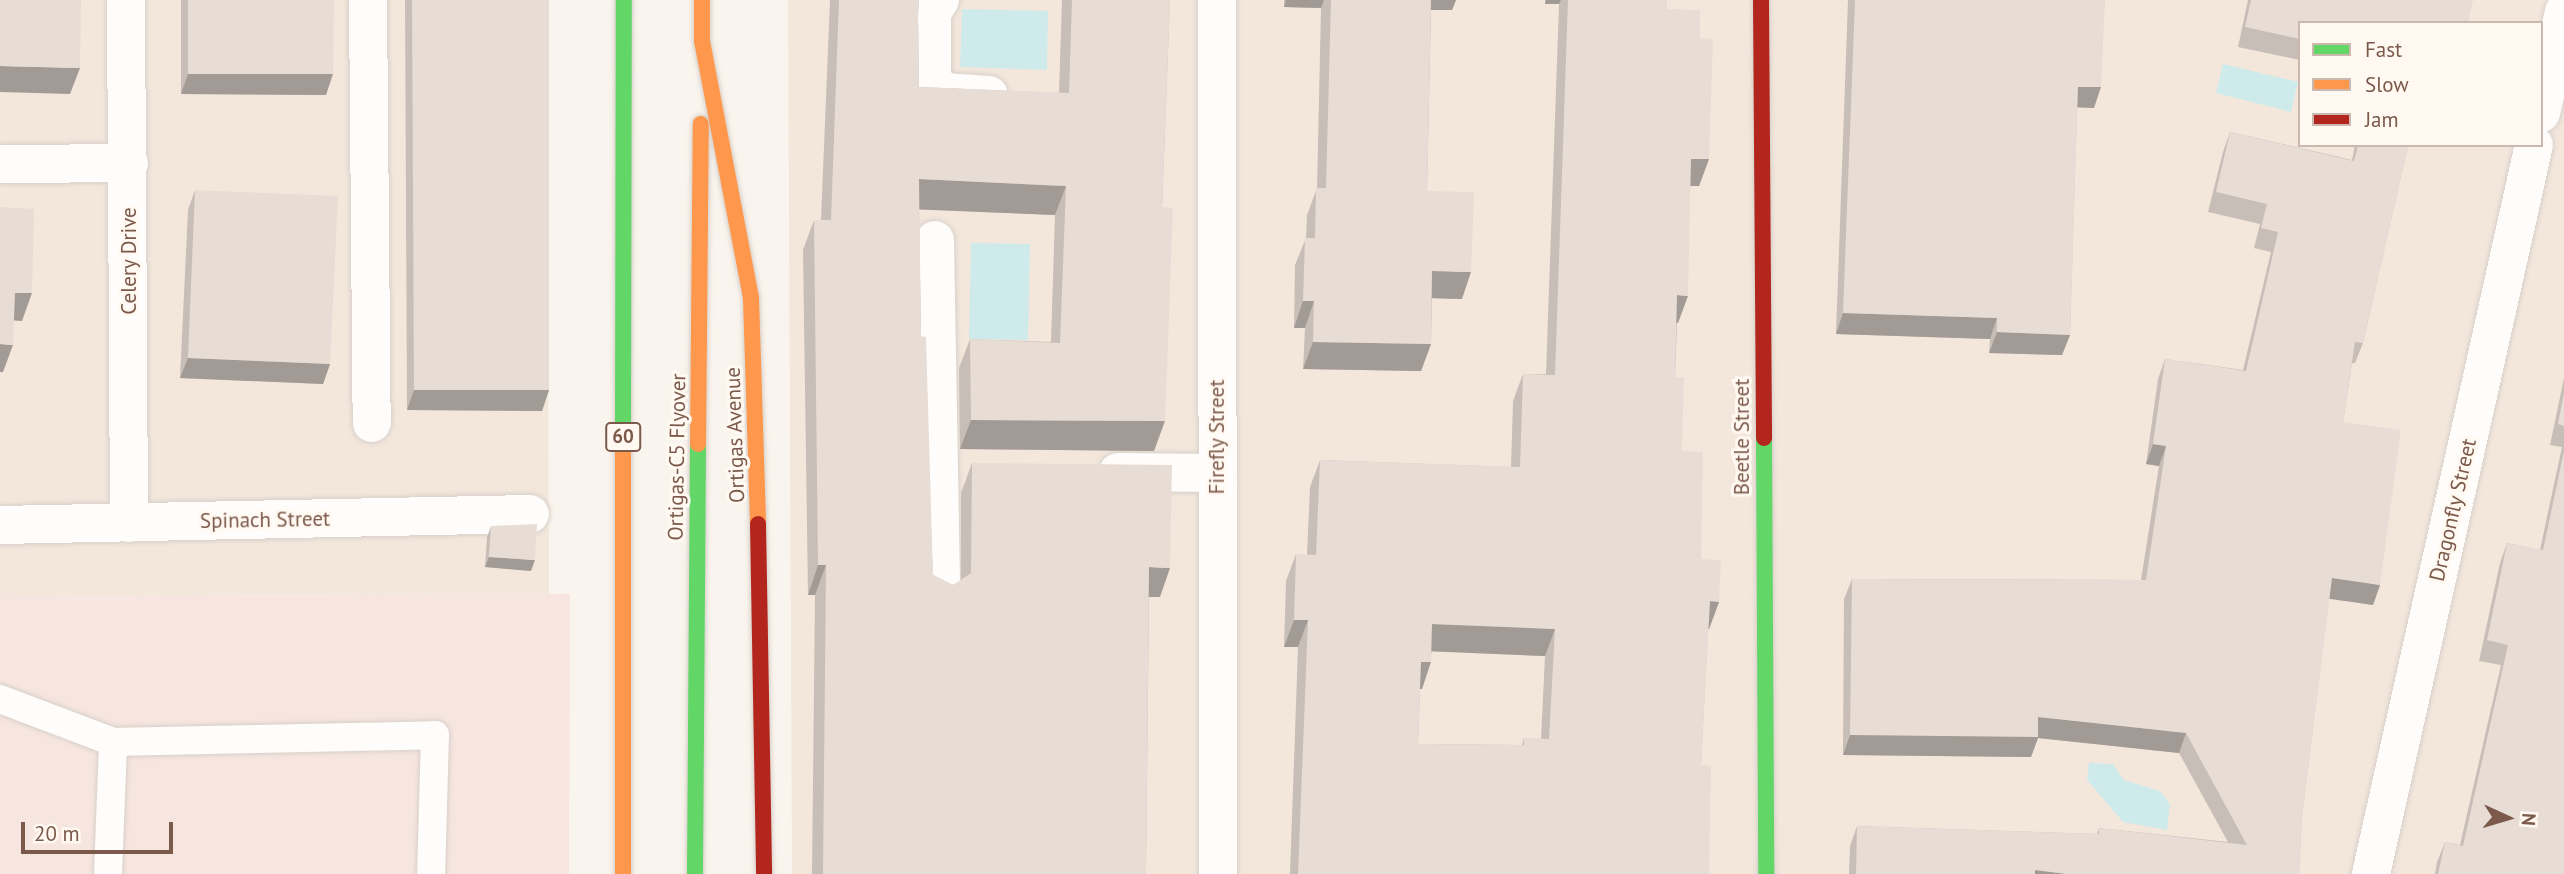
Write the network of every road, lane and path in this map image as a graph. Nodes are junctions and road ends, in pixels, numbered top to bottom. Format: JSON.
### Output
{"nodes":[{"id":1,"x":126,"y":0,"type":"edge"},
{"id":2,"x":368,"y":0,"type":"edge"},
{"id":3,"x":624,"y":0,"type":"edge"},
{"id":4,"x":702,"y":0,"type":"edge"},
{"id":5,"x":940,"y":0,"type":"edge"},
{"id":6,"x":1217,"y":0,"type":"edge"},
{"id":7,"x":1761,"y":0,"type":"edge"},
{"id":8,"x":2564,"y":12,"type":"edge"},
{"id":9,"x":702,"y":41,"type":"junction"},
{"id":10,"x":1022,"y":95,"type":"edge"},
{"id":11,"x":2543,"y":104,"type":"edge"},
{"id":12,"x":2534,"y":147,"type":"edge"},
{"id":13,"x":129,"y":163,"type":"junction"},
{"id":14,"x":0,"y":164,"type":"edge"},
{"id":15,"x":935,"y":240,"type":"dead end"},
{"id":16,"x":372,"y":423,"type":"dead end"},
{"id":17,"x":1079,"y":472,"type":"edge"},
{"id":18,"x":1217,"y":473,"type":"junction"},
{"id":19,"x":530,"y":514,"type":"dead end"},
{"id":20,"x":129,"y":523,"type":"junction"},
{"id":21,"x":0,"y":525,"type":"edge"},
{"id":22,"x":941,"y":593,"type":"edge"},
{"id":23,"x":0,"y":699,"type":"edge"},
{"id":24,"x":113,"y":742,"type":"junction"},
{"id":25,"x":108,"y":874,"type":"edge"},
{"id":26,"x":431,"y":874,"type":"edge"},
{"id":27,"x":623,"y":874,"type":"edge"},
{"id":28,"x":695,"y":874,"type":"edge"},
{"id":29,"x":764,"y":874,"type":"edge"},
{"id":30,"x":1217,"y":874,"type":"edge"},
{"id":31,"x":1766,"y":874,"type":"edge"},
{"id":32,"x":2371,"y":874,"type":"edge"}],
"edges":[{"from":1,"to":13,"type":"street","name":"Celery Drive"},
{"from":2,"to":16,"type":"street"},
{"from":3,"to":27,"type":"main road","number":"60"},
{"from":4,"to":9,"type":"main road","name":"Ortigas Avenue"},
{"from":5,"to":10,"type":"street"},
{"from":6,"to":18,"type":"street","name":"Firefly Street"},
{"from":7,"to":31,"type":"main road","name":"Beetle Street"},
{"from":8,"to":11,"type":"street"},
{"from":9,"to":28,"type":"main road","name":"Ortigas-C5 Flyover"},
{"from":9,"to":29,"type":"main road","name":"Ortigas Avenue"},
{"from":12,"to":32,"type":"street","name":"Dragonfly Street"},
{"from":13,"to":14,"type":"street"},
{"from":13,"to":20,"type":"street","name":"Celery Drive"},
{"from":15,"to":22,"type":"street"},
{"from":17,"to":18,"type":"street"},
{"from":18,"to":30,"type":"street","name":"Firefly Street"},
{"from":19,"to":20,"type":"street","name":"Spinach Street"},
{"from":20,"to":21,"type":"street","name":"Spinach Street"},
{"from":23,"to":24,"type":"lane"},
{"from":24,"to":25,"type":"lane"},
{"from":24,"to":26,"type":"lane"}]}
